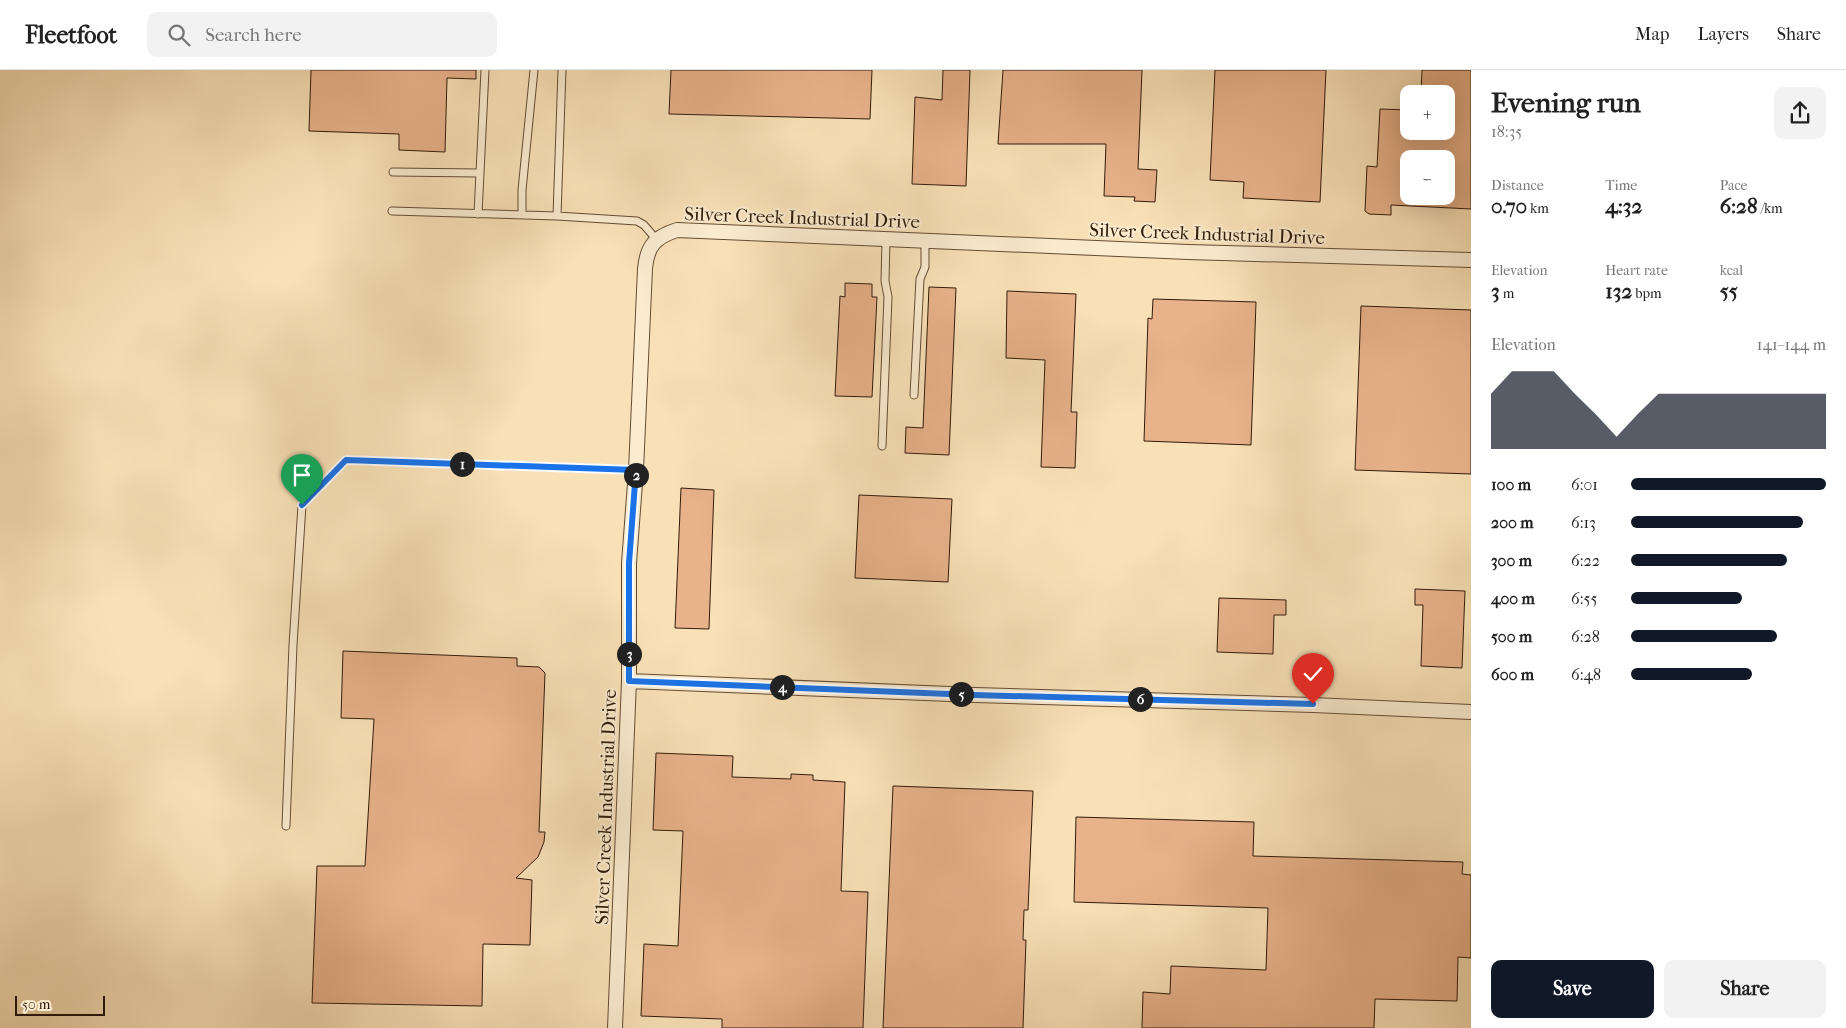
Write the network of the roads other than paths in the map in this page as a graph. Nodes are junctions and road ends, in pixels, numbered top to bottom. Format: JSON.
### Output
{"nodes":[{"id":1,"x":485,"y":70,"type":"edge"},
{"id":2,"x":534,"y":70,"type":"edge"},
{"id":3,"x":562,"y":70,"type":"edge"},
{"id":4,"x":393,"y":172,"type":"dead end"},
{"id":5,"x":479,"y":174,"type":"junction"},
{"id":6,"x":392,"y":211,"type":"dead end"},
{"id":7,"x":478,"y":214,"type":"junction"},
{"id":8,"x":522,"y":215,"type":"junction"},
{"id":9,"x":557,"y":216,"type":"junction"},
{"id":10,"x":886,"y":239,"type":"junction"},
{"id":11,"x":656,"y":240,"type":"junction"},
{"id":12,"x":925,"y":241,"type":"junction"},
{"id":13,"x":1471,"y":260,"type":"edge"},
{"id":14,"x":914,"y":395,"type":"dead end"},
{"id":15,"x":882,"y":446,"type":"dead end"},
{"id":16,"x":636,"y":470,"type":"junction"},
{"id":17,"x":629,"y":681,"type":"junction"},
{"id":18,"x":1471,"y":712,"type":"edge"},
{"id":19,"x":286,"y":826,"type":"dead end"},
{"id":20,"x":615,"y":1028,"type":"edge"}],
"edges":[{"from":1,"to":5,"type":"lane"},
{"from":2,"to":8,"type":"lane"},
{"from":3,"to":9,"type":"lane"},
{"from":4,"to":5,"type":"lane"},
{"from":5,"to":7,"type":"lane"},
{"from":6,"to":7,"type":"lane"},
{"from":7,"to":8,"type":"lane"},
{"from":8,"to":9,"type":"lane"},
{"from":9,"to":11,"type":"lane"},
{"from":10,"to":11,"type":"street","name":"Silver Creek Industrial Drive"},
{"from":10,"to":12,"type":"street","name":"Silver Creek Industrial Drive"},
{"from":10,"to":15,"type":"lane"},
{"from":11,"to":16,"type":"street","name":"Silver Creek Industrial Drive"},
{"from":12,"to":13,"type":"street","name":"Silver Creek Industrial Drive"},
{"from":12,"to":14,"type":"lane"},
{"from":16,"to":17,"type":"street","name":"Silver Creek Industrial Drive"},
{"from":16,"to":19,"type":"lane"},
{"from":17,"to":18,"type":"street"},
{"from":17,"to":20,"type":"street","name":"Silver Creek Industrial Drive"}]}
